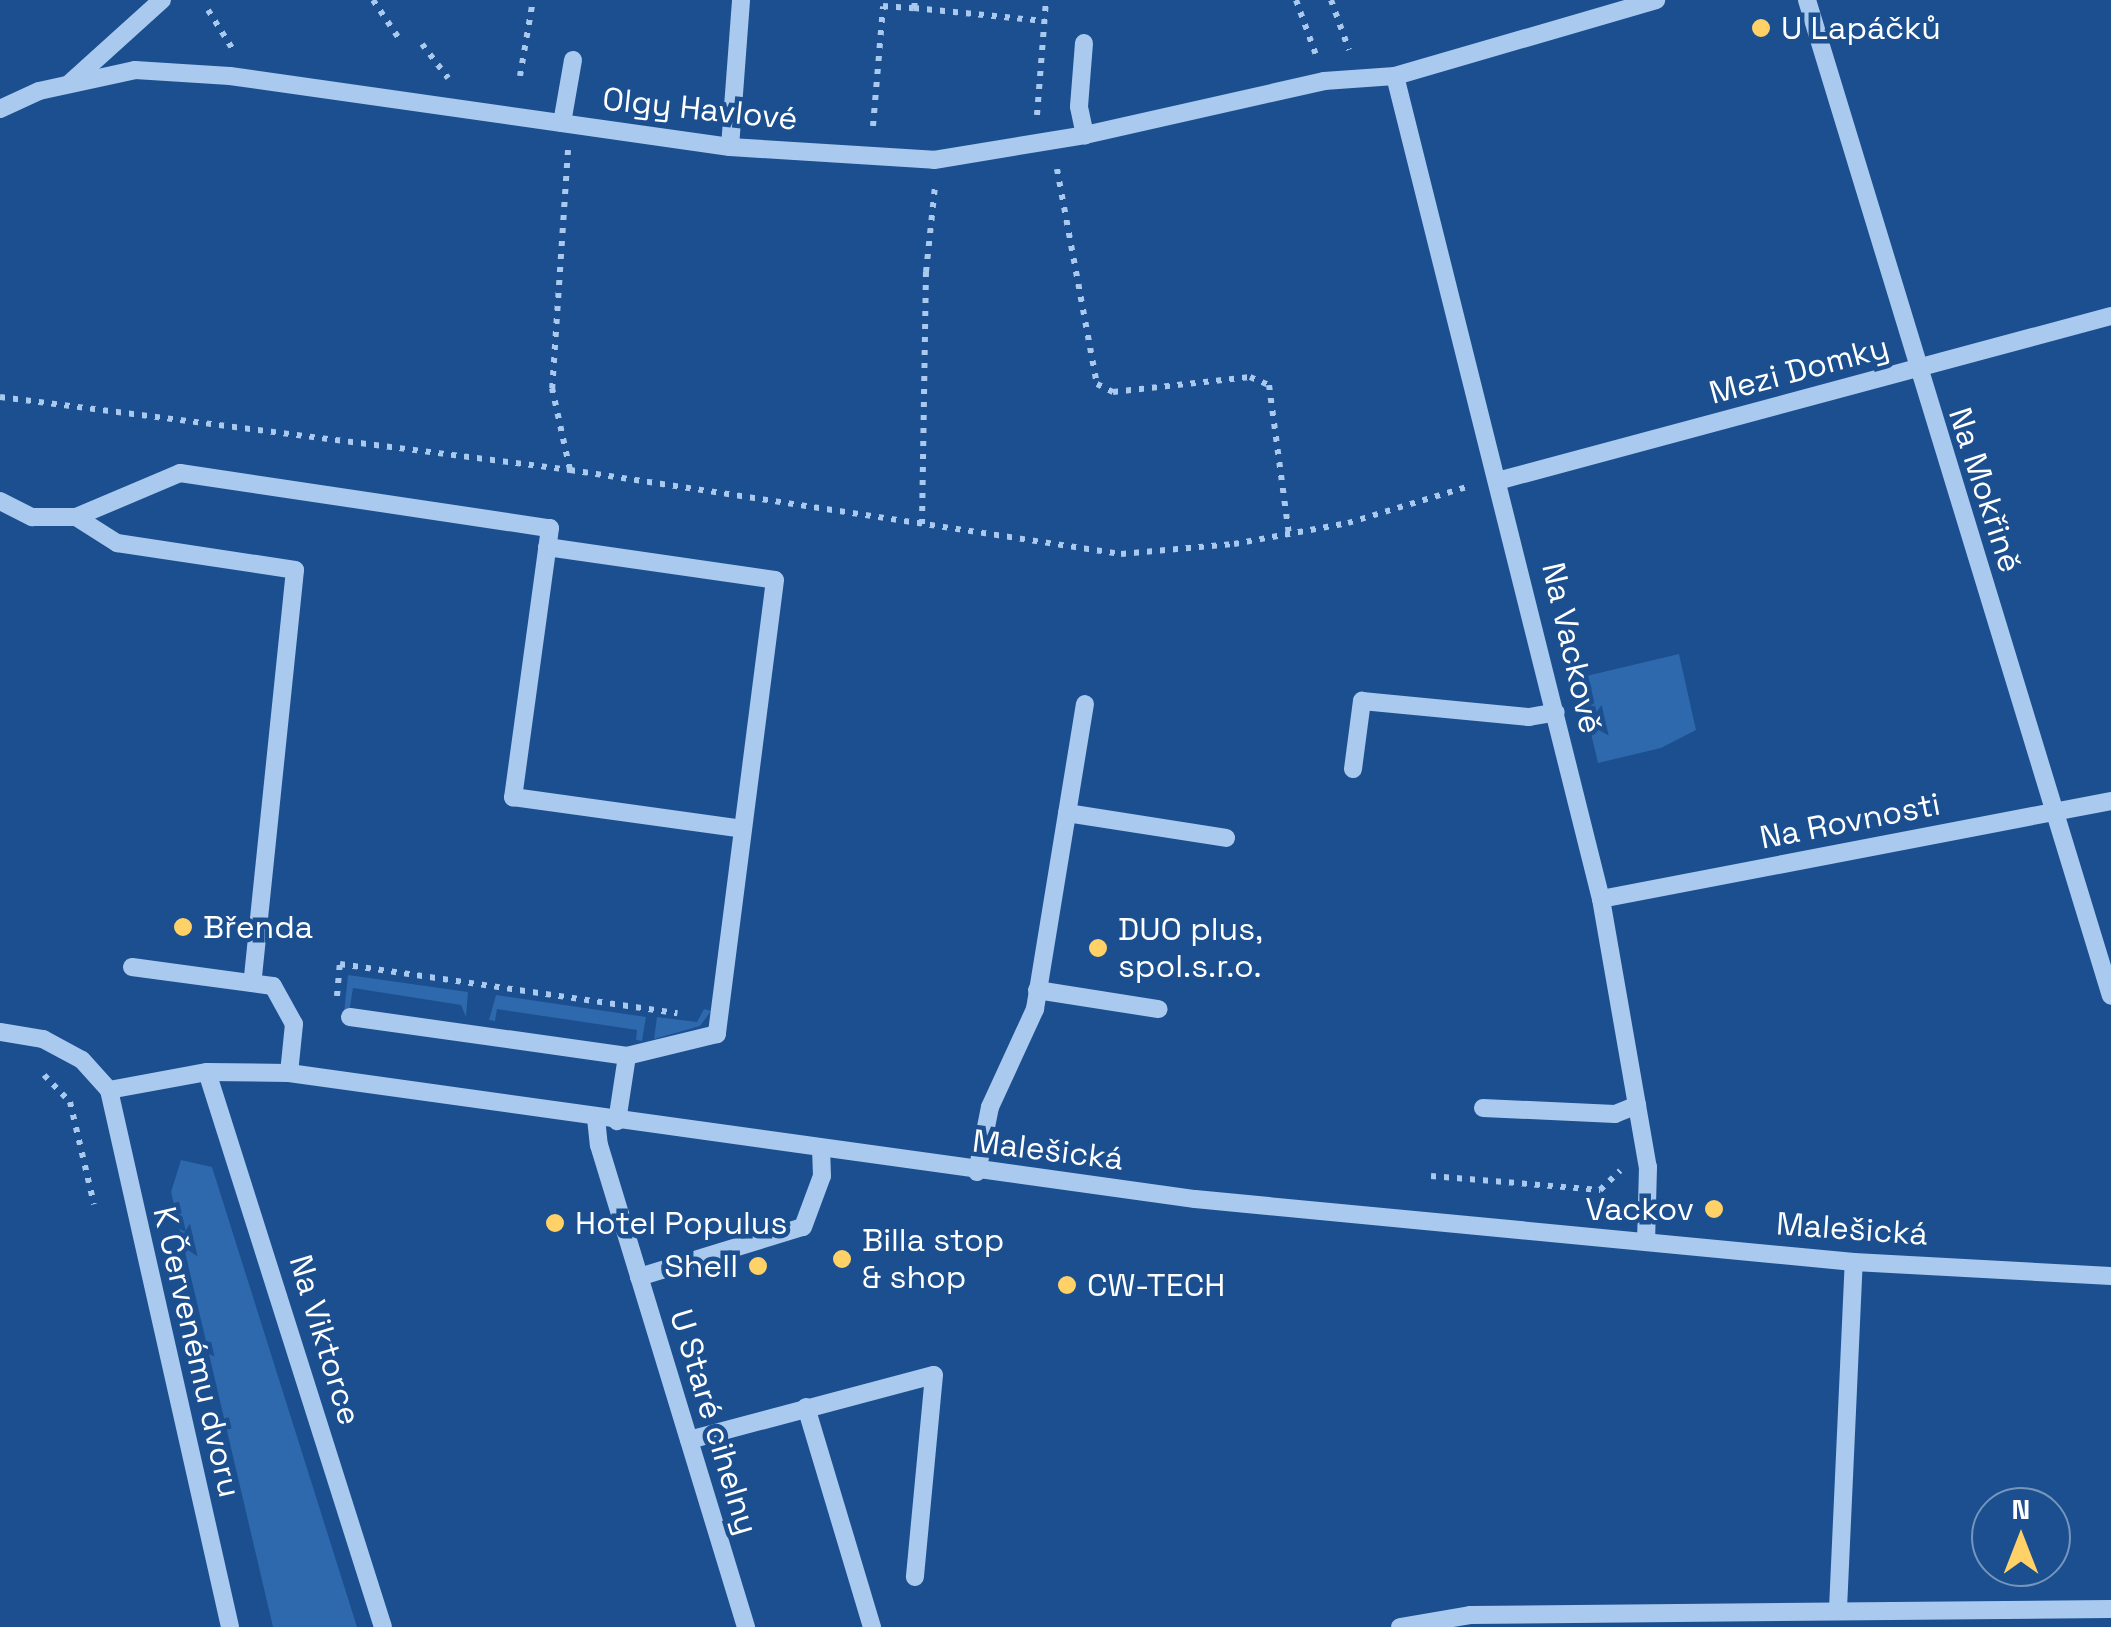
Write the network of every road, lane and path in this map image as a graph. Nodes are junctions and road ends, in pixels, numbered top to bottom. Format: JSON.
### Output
{"nodes":[{"id":1,"x":162,"y":0,"type":"edge"},
{"id":2,"x":373,"y":0,"type":"edge"},
{"id":3,"x":533,"y":0,"type":"edge"},
{"id":4,"x":741,"y":0,"type":"edge"},
{"id":5,"x":1046,"y":0,"type":"edge"},
{"id":6,"x":1332,"y":0,"type":"edge"},
{"id":7,"x":1656,"y":0,"type":"edge"},
{"id":8,"x":1807,"y":0,"type":"edge"},
{"id":9,"x":914,"y":4,"type":"edge"},
{"id":10,"x":1609,"y":6,"type":"edge"},
{"id":11,"x":208,"y":10,"type":"dead end"},
{"id":12,"x":1044,"y":21,"type":"junction"},
{"id":13,"x":400,"y":40,"type":"dead end"},
{"id":14,"x":1084,"y":42,"type":"dead end"},
{"id":15,"x":232,"y":48,"type":"dead end"},
{"id":16,"x":572,"y":60,"type":"dead end"},
{"id":17,"x":520,"y":76,"type":"dead end"},
{"id":18,"x":1395,"y":76,"type":"junction"},
{"id":19,"x":69,"y":84,"type":"junction"},
{"id":20,"x":0,"y":109,"type":"edge"},
{"id":21,"x":1036,"y":116,"type":"dead end"},
{"id":22,"x":562,"y":123,"type":"junction"},
{"id":23,"x":873,"y":126,"type":"dead end"},
{"id":24,"x":1084,"y":135,"type":"junction"},
{"id":25,"x":730,"y":147,"type":"junction"},
{"id":26,"x":568,"y":150,"type":"dead end"},
{"id":27,"x":1057,"y":169,"type":"dead end"},
{"id":28,"x":935,"y":186,"type":"dead end"},
{"id":29,"x":2111,"y":316,"type":"edge"},
{"id":30,"x":1915,"y":370,"type":"junction"},
{"id":31,"x":0,"y":397,"type":"edge"},
{"id":32,"x":570,"y":470,"type":"junction"},
{"id":33,"x":1501,"y":480,"type":"junction"},
{"id":34,"x":0,"y":502,"type":"edge"},
{"id":35,"x":76,"y":517,"type":"junction"},
{"id":36,"x":922,"y":524,"type":"junction"},
{"id":37,"x":1289,"y":534,"type":"junction"},
{"id":38,"x":547,"y":547,"type":"junction"},
{"id":39,"x":1085,"y":704,"type":"dead end"},
{"id":40,"x":1556,"y":712,"type":"junction"},
{"id":41,"x":1353,"y":769,"type":"dead end"},
{"id":42,"x":2111,"y":801,"type":"edge"},
{"id":43,"x":2056,"y":812,"type":"junction"},
{"id":44,"x":1067,"y":813,"type":"junction"},
{"id":45,"x":743,"y":828,"type":"junction"},
{"id":46,"x":1226,"y":838,"type":"dead end"},
{"id":47,"x":1601,"y":899,"type":"junction"},
{"id":48,"x":132,"y":968,"type":"dead end"},
{"id":49,"x":252,"y":983,"type":"junction"},
{"id":50,"x":1038,"y":990,"type":"junction"},
{"id":51,"x":2111,"y":996,"type":"edge"},
{"id":52,"x":1159,"y":1010,"type":"dead end"},
{"id":53,"x":342,"y":1015,"type":"joint"},
{"id":54,"x":694,"y":1015,"type":"dead end"},
{"id":55,"x":0,"y":1032,"type":"edge"},
{"id":56,"x":627,"y":1056,"type":"junction"},
{"id":57,"x":31,"y":1068,"type":"dead end"},
{"id":58,"x":207,"y":1072,"type":"junction"},
{"id":59,"x":289,"y":1073,"type":"junction"},
{"id":60,"x":109,"y":1090,"type":"junction"},
{"id":61,"x":1637,"y":1106,"type":"junction"},
{"id":62,"x":1482,"y":1108,"type":"dead end"},
{"id":63,"x":596,"y":1118,"type":"junction"},
{"id":64,"x":617,"y":1122,"type":"junction"},
{"id":65,"x":821,"y":1151,"type":"junction"},
{"id":66,"x":1623,"y":1170,"type":"dead end"},
{"id":67,"x":977,"y":1172,"type":"junction"},
{"id":68,"x":1430,"y":1176,"type":"dead end"},
{"id":69,"x":94,"y":1204,"type":"dead end"},
{"id":70,"x":1646,"y":1242,"type":"junction"},
{"id":71,"x":1854,"y":1262,"type":"junction"},
{"id":72,"x":2111,"y":1276,"type":"edge"},
{"id":73,"x":639,"y":1277,"type":"junction"},
{"id":74,"x":806,"y":1407,"type":"junction"},
{"id":75,"x":688,"y":1440,"type":"junction"},
{"id":76,"x":915,"y":1576,"type":"dead end"},
{"id":77,"x":1838,"y":1609,"type":"junction"},
{"id":78,"x":2111,"y":1609,"type":"edge"},
{"id":79,"x":1594,"y":1620,"type":"edge"},
{"id":80,"x":230,"y":1627,"type":"edge"},
{"id":81,"x":382,"y":1627,"type":"edge"},
{"id":82,"x":746,"y":1627,"type":"edge"},
{"id":83,"x":872,"y":1627,"type":"edge"},
{"id":84,"x":1400,"y":1627,"type":"edge"}],
"edges":[{"from":1,"to":19,"type":"street"},
{"from":2,"to":13,"type":"path"},
{"from":3,"to":17,"type":"path"},
{"from":4,"to":25,"type":"street"},
{"from":5,"to":12,"type":"path"},
{"from":6,"to":18,"type":"path"},
{"from":7,"to":10,"type":"street","name":"Olgy Havlové"},
{"from":8,"to":30,"type":"street","name":"Na Mokřině"},
{"from":9,"to":12,"type":"path"},
{"from":9,"to":23,"type":"path"},
{"from":10,"to":18,"type":"street","name":"Olgy Havlové"},
{"from":11,"to":15,"type":"path"},
{"from":12,"to":21,"type":"path"},
{"from":14,"to":24,"type":"street"},
{"from":16,"to":22,"type":"street"},
{"from":18,"to":24,"type":"street","name":"Olgy Havlové"},
{"from":18,"to":33,"type":"street","name":"Na Vackově"},
{"from":19,"to":20,"type":"street","name":"Olgy Havlové"},
{"from":19,"to":22,"type":"street","name":"Olgy Havlové"},
{"from":22,"to":25,"type":"street","name":"Olgy Havlové"},
{"from":24,"to":25,"type":"street","name":"Olgy Havlové"},
{"from":26,"to":32,"type":"path"},
{"from":27,"to":37,"type":"path"},
{"from":28,"to":36,"type":"path"},
{"from":29,"to":30,"type":"street","name":"Mezi Domky"},
{"from":30,"to":33,"type":"street","name":"Mezi Domky"},
{"from":30,"to":43,"type":"street","name":"Na Mokřině"},
{"from":31,"to":32,"type":"path"},
{"from":32,"to":36,"type":"path"},
{"from":33,"to":37,"type":"path"},
{"from":33,"to":40,"type":"street","name":"Na Vackově"},
{"from":34,"to":35,"type":"street"},
{"from":35,"to":38,"type":"street"},
{"from":35,"to":49,"type":"street"},
{"from":36,"to":37,"type":"path"},
{"from":38,"to":45,"type":"street"},
{"from":38,"to":45,"type":"street"},
{"from":39,"to":44,"type":"street"},
{"from":40,"to":41,"type":"street"},
{"from":40,"to":47,"type":"street","name":"Na Vackově"},
{"from":42,"to":43,"type":"street","name":"Na Rovnosti"},
{"from":43,"to":47,"type":"street","name":"Na Rovnosti"},
{"from":43,"to":51,"type":"street","name":"Na Mokřině"},
{"from":44,"to":46,"type":"street"},
{"from":44,"to":50,"type":"street"},
{"from":45,"to":56,"type":"street"},
{"from":47,"to":61,"type":"street","name":"Na Vackově"},
{"from":48,"to":49,"type":"street"},
{"from":49,"to":59,"type":"street"},
{"from":50,"to":52,"type":"street"},
{"from":50,"to":67,"type":"street"},
{"from":53,"to":54,"type":"path"},
{"from":53,"to":56,"type":"street"},
{"from":55,"to":60,"type":"street"},
{"from":56,"to":64,"type":"street"},
{"from":57,"to":69,"type":"path"},
{"from":58,"to":59,"type":"street","name":"Malešická"},
{"from":58,"to":60,"type":"street","name":"Malešická"},
{"from":58,"to":81,"type":"street","name":"Na Viktorce"},
{"from":59,"to":63,"type":"street","name":"Malešická"},
{"from":60,"to":80,"type":"street","name":"K Červenému dvoru"},
{"from":61,"to":62,"type":"street"},
{"from":61,"to":70,"type":"street","name":"Na Vackově"},
{"from":63,"to":64,"type":"street","name":"Malešická"},
{"from":63,"to":73,"type":"street","name":"U Staré cihelny"},
{"from":64,"to":65,"type":"street","name":"Malešická"},
{"from":65,"to":67,"type":"street","name":"Malešická"},
{"from":65,"to":73,"type":"street"},
{"from":66,"to":68,"type":"path"},
{"from":67,"to":70,"type":"street","name":"Malešická"},
{"from":70,"to":71,"type":"street","name":"Malešická"},
{"from":71,"to":72,"type":"street","name":"Malešická"},
{"from":71,"to":77,"type":"street"},
{"from":73,"to":75,"type":"street","name":"U Staré cihelny"},
{"from":74,"to":75,"type":"street"},
{"from":74,"to":76,"type":"street"},
{"from":74,"to":83,"type":"street"},
{"from":75,"to":82,"type":"street","name":"U Staré cihelny"},
{"from":77,"to":78,"type":"street"},
{"from":77,"to":79,"type":"street"},
{"from":79,"to":84,"type":"street"}]}
